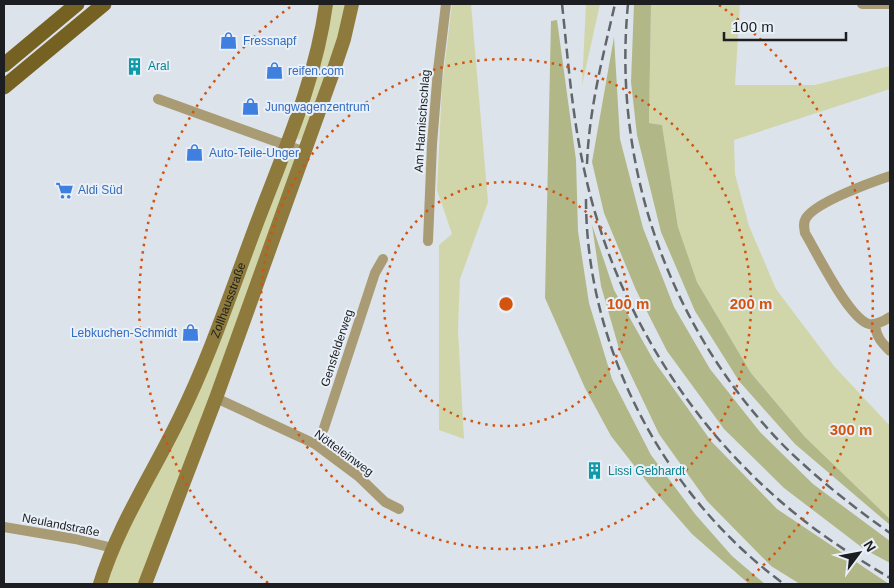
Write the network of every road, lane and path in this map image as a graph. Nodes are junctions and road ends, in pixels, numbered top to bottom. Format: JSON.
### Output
{"nodes":[{"id":1,"x":77,"y":4,"type":"edge"},
{"id":2,"x":104,"y":4,"type":"edge"},
{"id":3,"x":326,"y":4,"type":"edge"},
{"id":4,"x":352,"y":4,"type":"edge"},
{"id":5,"x":446,"y":4,"type":"edge"},
{"id":6,"x":862,"y":4,"type":"edge"},
{"id":7,"x":890,"y":4,"type":"edge"},
{"id":8,"x":4,"y":65,"type":"edge"},
{"id":9,"x":4,"y":87,"type":"edge"},
{"id":10,"x":158,"y":99,"type":"dead end"},
{"id":11,"x":286,"y":146,"type":"junction"},
{"id":12,"x":305,"y":152,"type":"junction"},
{"id":13,"x":890,"y":176,"type":"edge"},
{"id":14,"x":428,"y":241,"type":"dead end"},
{"id":15,"x":383,"y":259,"type":"dead end"},
{"id":16,"x":890,"y":316,"type":"edge"},
{"id":17,"x":875,"y":324,"type":"junction"},
{"id":18,"x":890,"y":352,"type":"edge"},
{"id":19,"x":216,"y":398,"type":"junction"},
{"id":20,"x":315,"y":444,"type":"junction"},
{"id":21,"x":399,"y":508,"type":"dead end"},
{"id":22,"x":4,"y":527,"type":"edge"},
{"id":23,"x":113,"y":548,"type":"junction"},
{"id":24,"x":100,"y":584,"type":"edge"},
{"id":25,"x":145,"y":584,"type":"edge"}],
"edges":[{"from":1,"to":8,"type":"main road"},
{"from":2,"to":9,"type":"main road"},
{"from":3,"to":11,"type":"main road","name":"Zollhausstraße"},
{"from":4,"to":12,"type":"main road","name":"Zollhausstraße"},
{"from":5,"to":14,"type":"street","name":"Am Harnischschlag"},
{"from":6,"to":7,"type":"street"},
{"from":10,"to":11,"type":"street"},
{"from":11,"to":12,"type":"street"},
{"from":11,"to":23,"type":"main road","name":"Zollhausstraße"},
{"from":12,"to":19,"type":"main road","name":"Zollhausstraße"},
{"from":13,"to":17,"type":"street"},
{"from":15,"to":20,"type":"street","name":"Gensfelderweg"},
{"from":16,"to":17,"type":"street"},
{"from":17,"to":18,"type":"street"},
{"from":19,"to":20,"type":"street","name":"Nötteleinweg"},
{"from":19,"to":25,"type":"main road","name":"Zollhausstraße"},
{"from":20,"to":21,"type":"street","name":"Nötteleinweg"},
{"from":22,"to":23,"type":"street","name":"Neulandstraße"},
{"from":23,"to":24,"type":"main road","name":"Zollhausstraße"}]}
